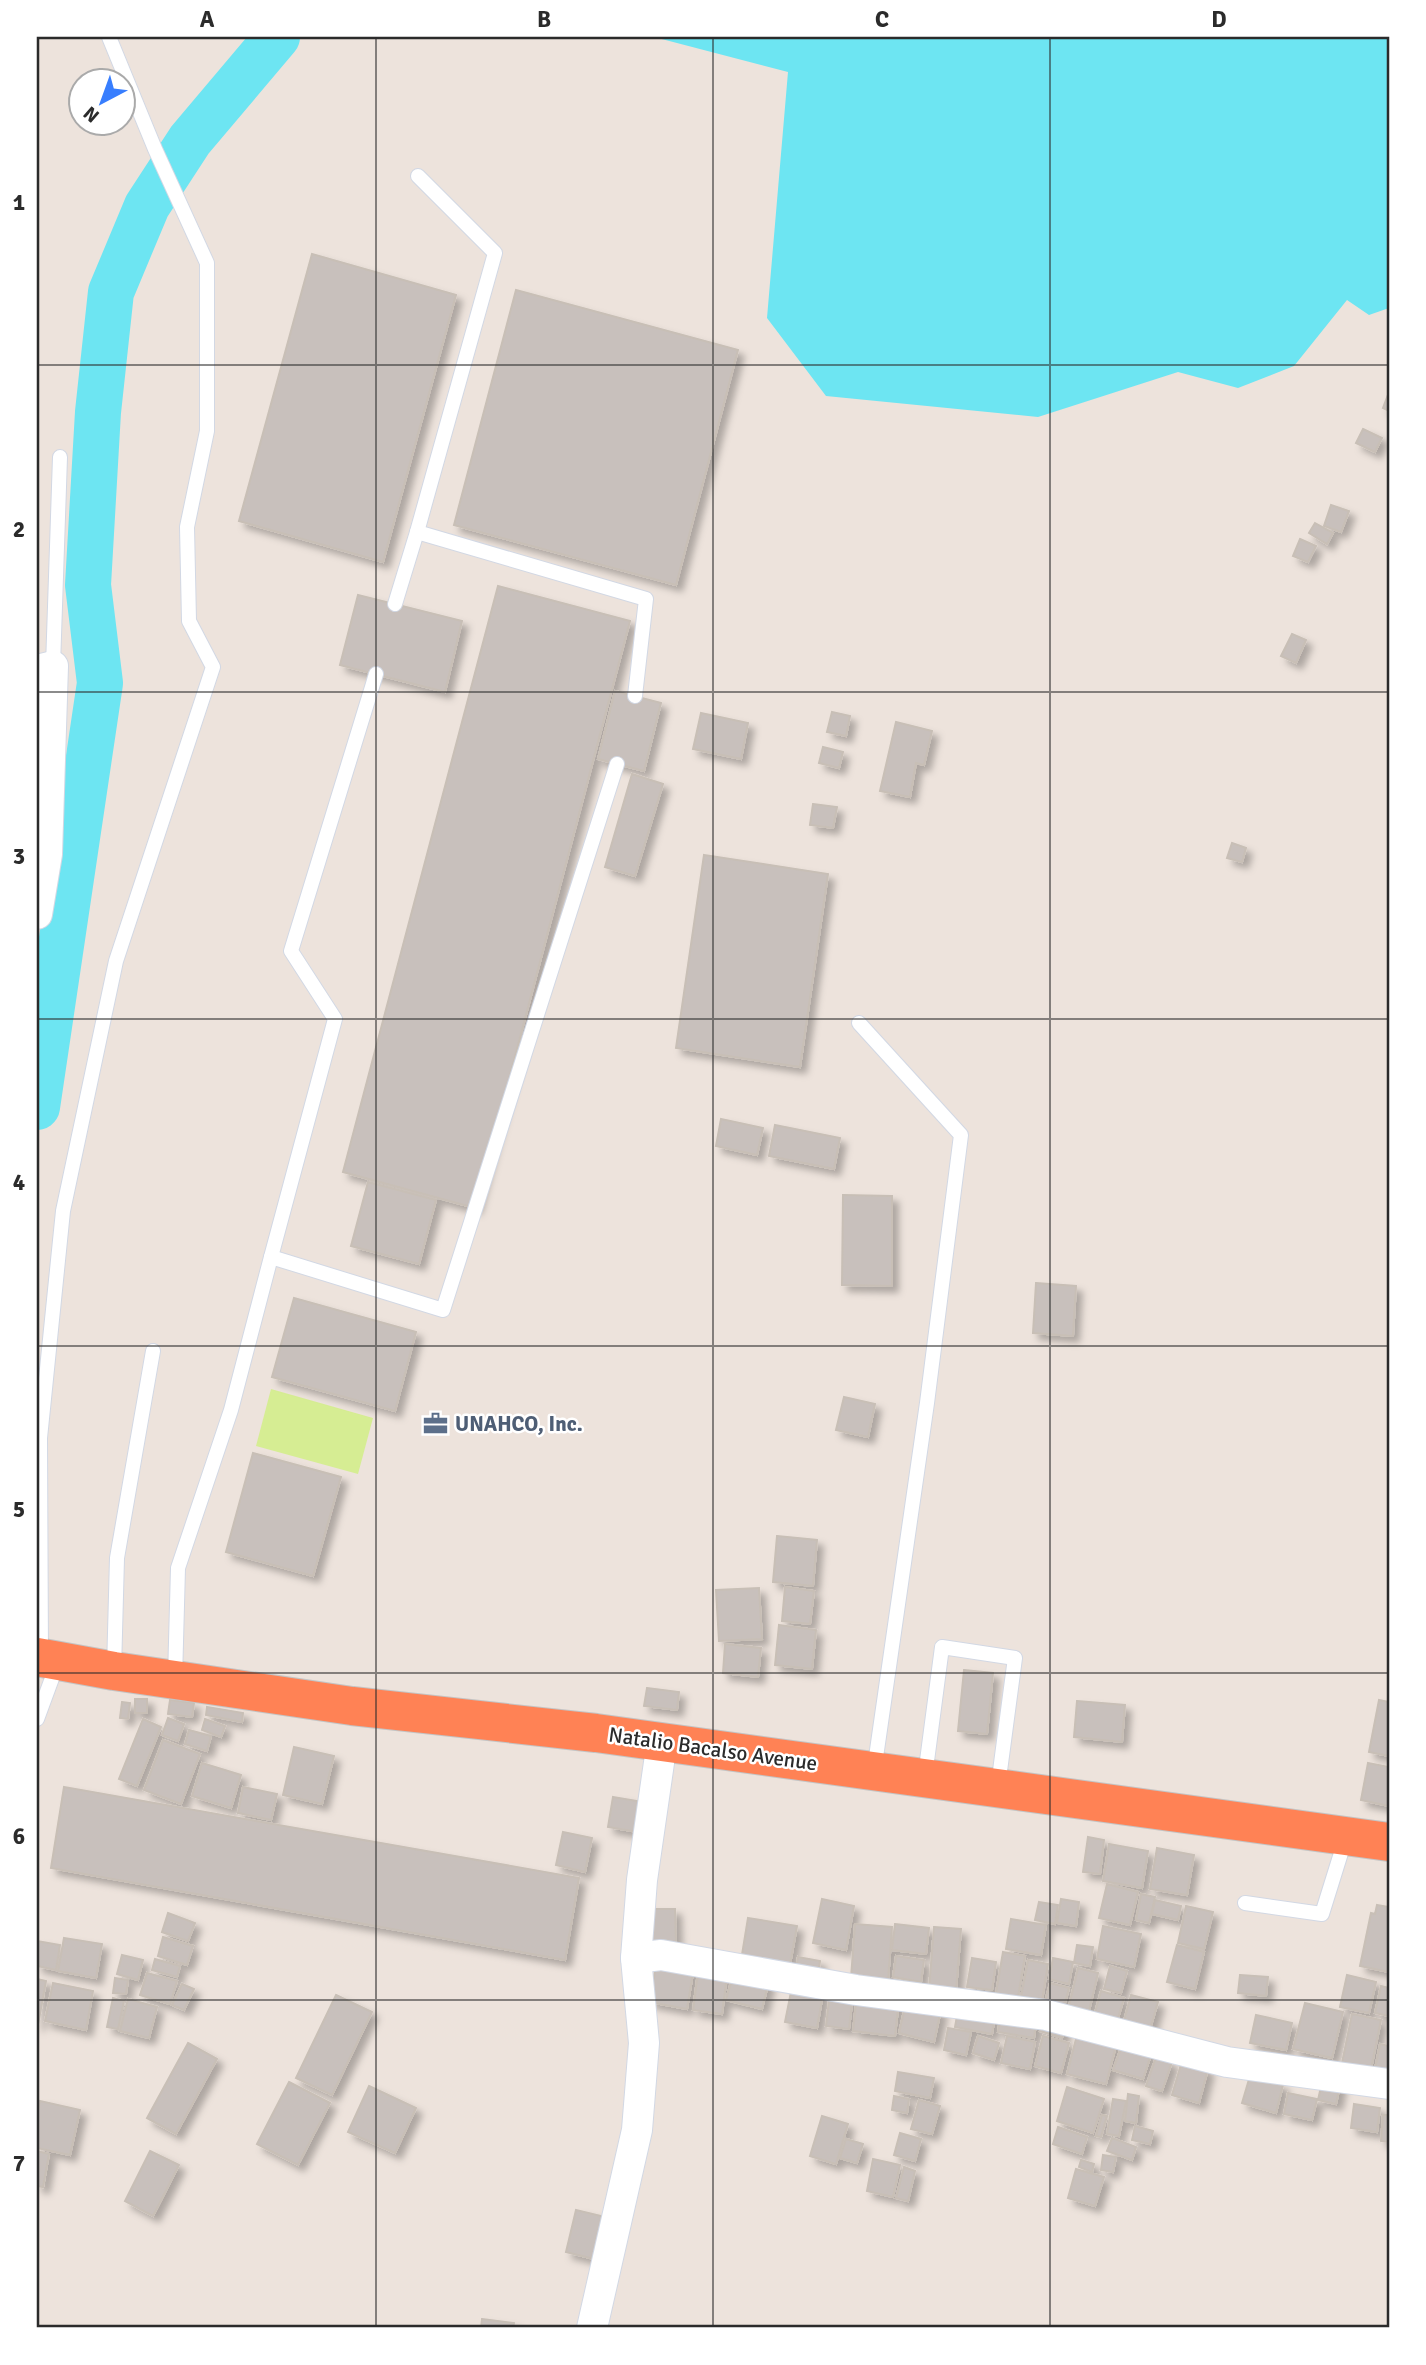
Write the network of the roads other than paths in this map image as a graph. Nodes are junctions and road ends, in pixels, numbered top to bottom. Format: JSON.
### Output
{"nodes":[{"id":1,"x":109,"y":37,"type":"edge"},
{"id":2,"x":418,"y":176,"type":"dead end"},
{"id":3,"x":60,"y":457,"type":"dead end"},
{"id":4,"x":417,"y":532,"type":"junction"},
{"id":5,"x":395,"y":604,"type":"dead end"},
{"id":6,"x":45,"y":668,"type":"edge"},
{"id":7,"x":376,"y":674,"type":"dead end"},
{"id":8,"x":635,"y":696,"type":"dead end"},
{"id":9,"x":617,"y":764,"type":"dead end"},
{"id":10,"x":37,"y":914,"type":"edge"},
{"id":11,"x":859,"y":1023,"type":"dead end"},
{"id":12,"x":271,"y":1257,"type":"junction"},
{"id":13,"x":153,"y":1351,"type":"dead end"},
{"id":14,"x":45,"y":1659,"type":"edge"},
{"id":15,"x":114,"y":1671,"type":"junction"},
{"id":16,"x":175,"y":1680,"type":"junction"},
{"id":17,"x":37,"y":1719,"type":"edge"},
{"id":18,"x":662,"y":1742,"type":"junction"},
{"id":19,"x":874,"y":1771,"type":"junction"},
{"id":20,"x":925,"y":1778,"type":"junction"},
{"id":21,"x":997,"y":1788,"type":"junction"},
{"id":22,"x":1346,"y":1836,"type":"junction"},
{"id":23,"x":1389,"y":1842,"type":"edge"},
{"id":24,"x":1245,"y":1903,"type":"dead end"},
{"id":25,"x":636,"y":1958,"type":"junction"},
{"id":26,"x":1389,"y":2084,"type":"edge"},
{"id":27,"x":592,"y":2328,"type":"edge"}],
"edges":[{"from":1,"to":14,"type":"lane"},
{"from":2,"to":4,"type":"lane"},
{"from":3,"to":6,"type":"lane"},
{"from":4,"to":5,"type":"lane"},
{"from":4,"to":8,"type":"lane"},
{"from":6,"to":10,"type":"street"},
{"from":7,"to":12,"type":"lane"},
{"from":9,"to":12,"type":"lane"},
{"from":11,"to":19,"type":"lane"},
{"from":12,"to":16,"type":"lane"},
{"from":13,"to":15,"type":"lane"},
{"from":14,"to":15,"type":"highway","name":"Natalio Bacalso Avenue"},
{"from":14,"to":17,"type":"lane"},
{"from":15,"to":16,"type":"highway","name":"Natalio Bacalso Avenue"},
{"from":16,"to":18,"type":"highway","name":"Natalio Bacalso Avenue"},
{"from":18,"to":19,"type":"highway","name":"Natalio Bacalso Avenue"},
{"from":18,"to":25,"type":"street"},
{"from":19,"to":20,"type":"highway","name":"Natalio Bacalso Avenue"},
{"from":20,"to":21,"type":"highway","name":"Natalio Bacalso Avenue"},
{"from":20,"to":21,"type":"lane"},
{"from":21,"to":22,"type":"highway","name":"Natalio Bacalso Avenue"},
{"from":22,"to":23,"type":"highway","name":"Natalio Bacalso Avenue"},
{"from":22,"to":24,"type":"lane"},
{"from":25,"to":26,"type":"street"},
{"from":25,"to":27,"type":"street"}]}
